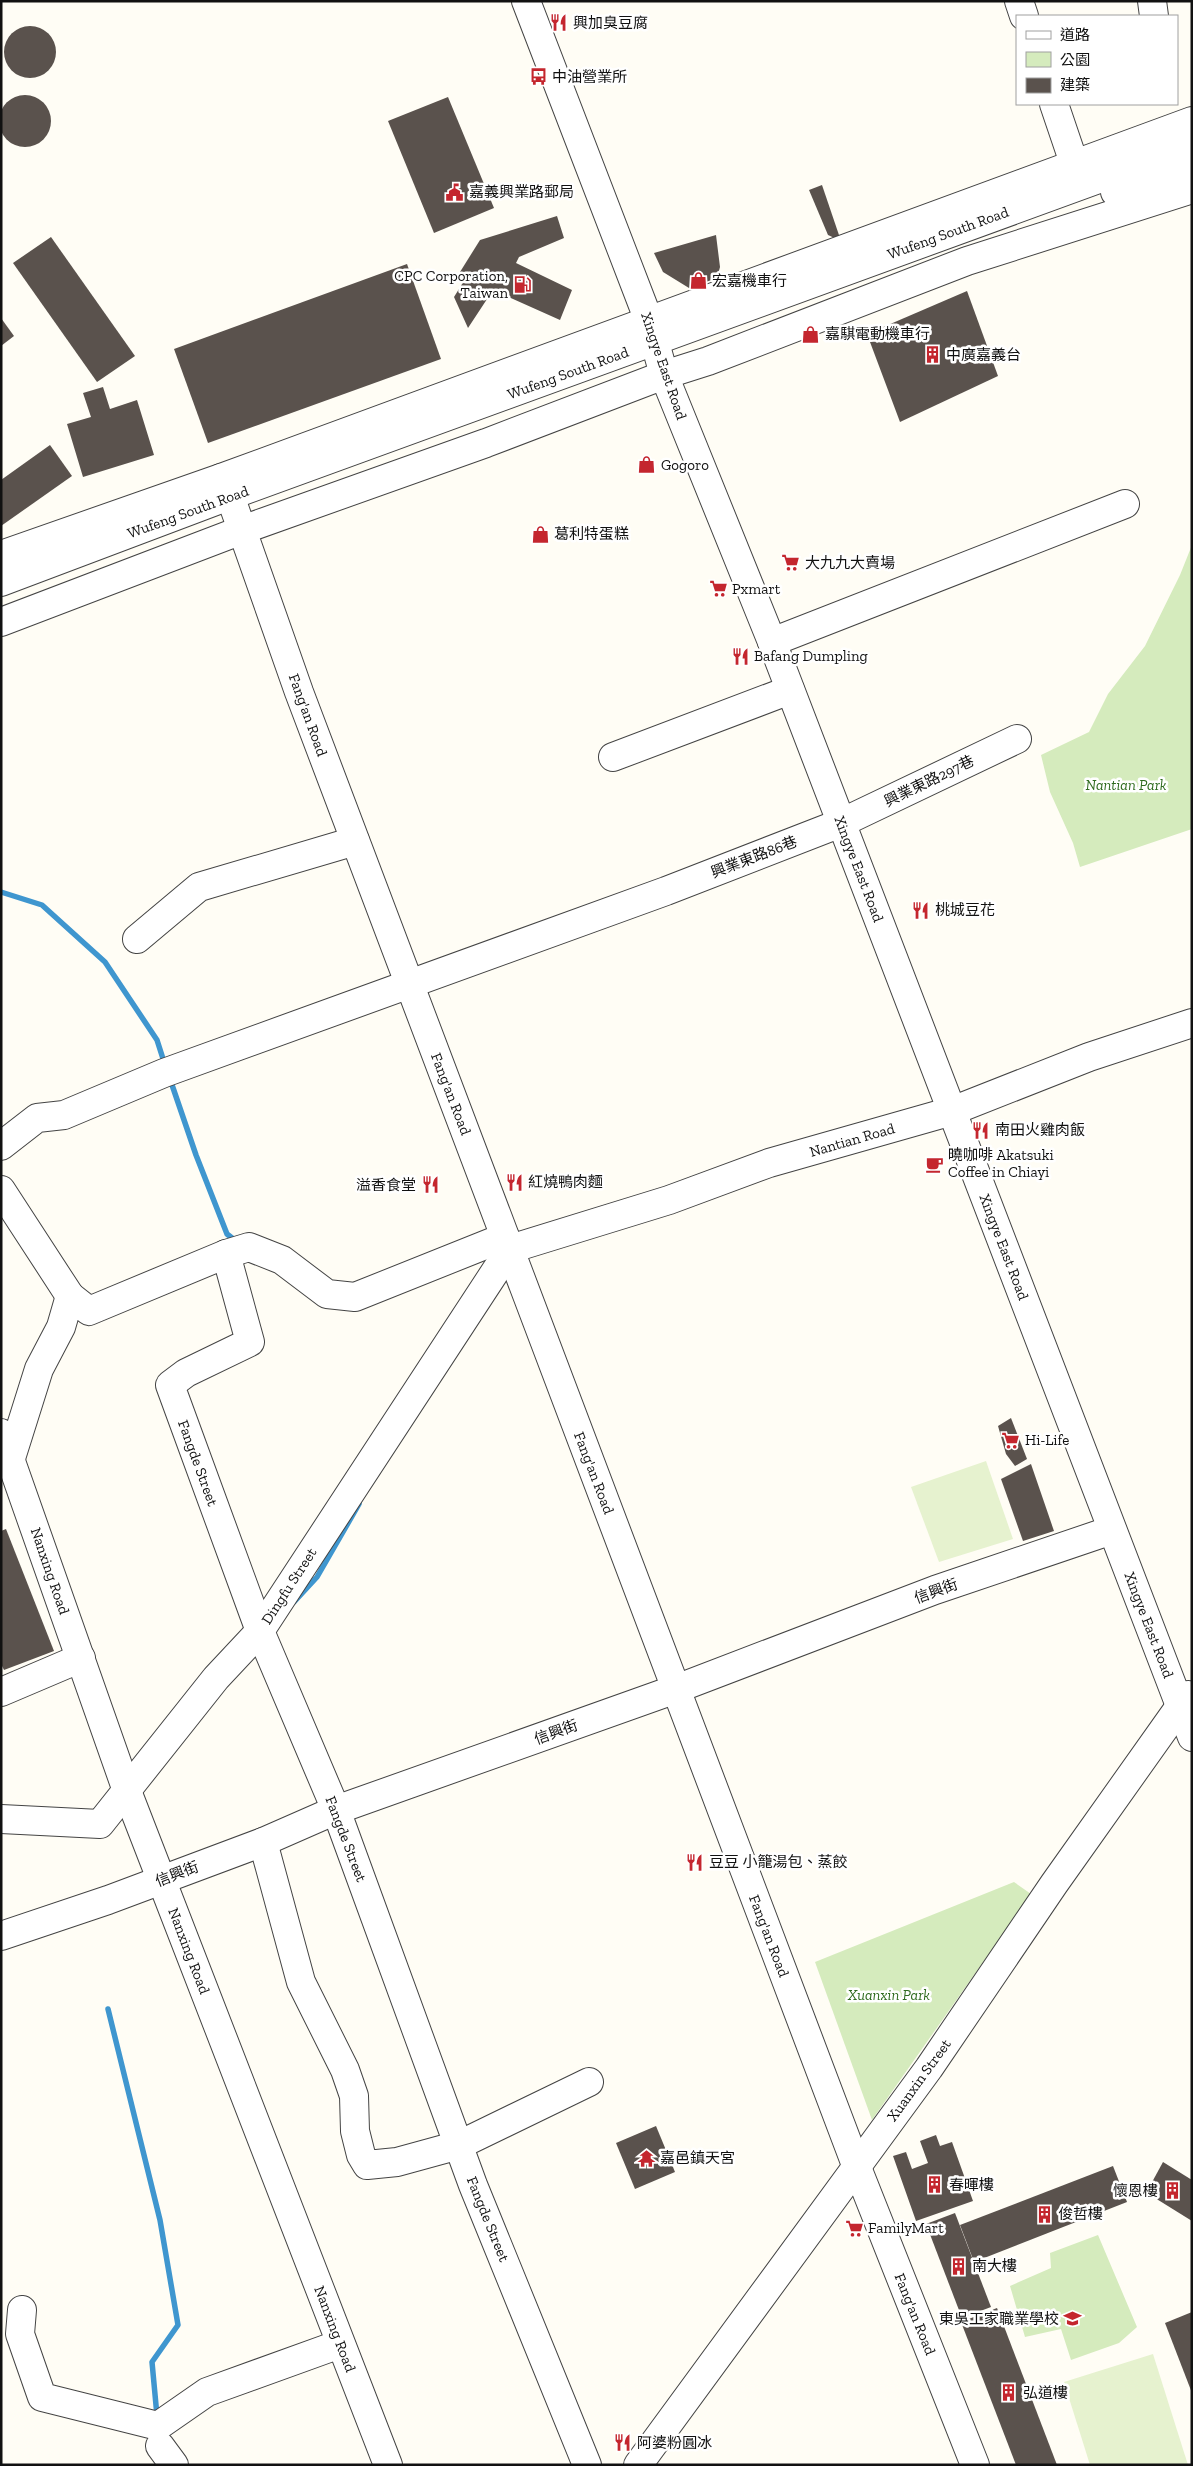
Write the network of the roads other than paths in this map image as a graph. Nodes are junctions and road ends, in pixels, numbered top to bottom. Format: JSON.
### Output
{"nodes":[{"id":1,"x":526,"y":1,"type":"edge"},
{"id":2,"x":1019,"y":1,"type":"edge"},
{"id":3,"x":1152,"y":1,"type":"edge"},
{"id":4,"x":1024,"y":15,"type":"edge"},
{"id":5,"x":1154,"y":15,"type":"edge"},
{"id":6,"x":1054,"y":105,"type":"edge"},
{"id":7,"x":1182,"y":124,"type":"edge"},
{"id":8,"x":1075,"y":166,"type":"junction"},
{"id":9,"x":1192,"y":167,"type":"edge"},
{"id":10,"x":1192,"y":189,"type":"edge"},
{"id":11,"x":656,"y":349,"type":"junction"},
{"id":12,"x":231,"y":503,"type":"junction"},
{"id":13,"x":1125,"y":504,"type":"dead end"},
{"id":14,"x":1,"y":555,"type":"edge"},
{"id":15,"x":1,"y":582,"type":"edge"},
{"id":16,"x":1,"y":594,"type":"edge"},
{"id":17,"x":1,"y":622,"type":"edge"},
{"id":18,"x":772,"y":642,"type":"junction"},
{"id":19,"x":790,"y":690,"type":"junction"},
{"id":20,"x":1017,"y":739,"type":"dead end"},
{"id":21,"x":613,"y":757,"type":"dead end"},
{"id":22,"x":841,"y":824,"type":"junction"},
{"id":23,"x":355,"y":841,"type":"junction"},
{"id":24,"x":137,"y":939,"type":"dead end"},
{"id":25,"x":410,"y":985,"type":"junction"},
{"id":26,"x":1192,"y":1023,"type":"edge"},
{"id":27,"x":952,"y":1111,"type":"junction"},
{"id":28,"x":1,"y":1146,"type":"edge"},
{"id":29,"x":1,"y":1190,"type":"edge"},
{"id":30,"x":507,"y":1243,"type":"junction"},
{"id":31,"x":226,"y":1254,"type":"junction"},
{"id":32,"x":70,"y":1296,"type":"junction"},
{"id":33,"x":4,"y":1451,"type":"edge"},
{"id":34,"x":1112,"y":1530,"type":"junction"},
{"id":35,"x":260,"y":1631,"type":"junction"},
{"id":36,"x":81,"y":1658,"type":"junction"},
{"id":37,"x":676,"y":1690,"type":"junction"},
{"id":38,"x":1,"y":1692,"type":"edge"},
{"id":39,"x":1186,"y":1698,"type":"edge"},
{"id":40,"x":1192,"y":1737,"type":"edge"},
{"id":41,"x":127,"y":1791,"type":"junction"},
{"id":42,"x":336,"y":1810,"type":"junction"},
{"id":43,"x":1,"y":1819,"type":"edge"},
{"id":44,"x":263,"y":1842,"type":"junction"},
{"id":45,"x":162,"y":1880,"type":"junction"},
{"id":46,"x":1,"y":1936,"type":"edge"},
{"id":47,"x":589,"y":2082,"type":"dead end"},
{"id":48,"x":459,"y":2145,"type":"junction"},
{"id":49,"x":856,"y":2165,"type":"junction"},
{"id":50,"x":22,"y":2310,"type":"dead end"},
{"id":51,"x":340,"y":2344,"type":"junction"},
{"id":52,"x":388,"y":2465,"type":"edge"},
{"id":53,"x":587,"y":2465,"type":"edge"},
{"id":54,"x":638,"y":2465,"type":"edge"},
{"id":55,"x":975,"y":2465,"type":"edge"}],
"edges":[{"from":1,"to":11,"type":"street","name":"Xingye East Road"},
{"from":2,"to":4,"type":"street"},
{"from":3,"to":5,"type":"street"},
{"from":6,"to":8,"type":"street"},
{"from":7,"to":8,"type":"street","name":"Wufeng South Road"},
{"from":7,"to":11,"type":"street","name":"Wufeng South Road"},
{"from":8,"to":11,"type":"street","name":"Wufeng South Road"},
{"from":9,"to":11,"type":"street","name":"Wufeng South Road"},
{"from":10,"to":11,"type":"street","name":"Wufeng South Road"},
{"from":11,"to":12,"type":"street","name":"Wufeng South Road"},
{"from":11,"to":12,"type":"street","name":"Wufeng South Road"},
{"from":11,"to":18,"type":"street","name":"Xingye East Road"},
{"from":12,"to":14,"type":"street","name":"Wufeng South Road"},
{"from":12,"to":15,"type":"street","name":"Wufeng South Road"},
{"from":12,"to":16,"type":"street","name":"Wufeng South Road"},
{"from":12,"to":17,"type":"street","name":"Wufeng South Road"},
{"from":12,"to":23,"type":"street","name":"Fang'an Road"},
{"from":13,"to":18,"type":"street"},
{"from":18,"to":19,"type":"street","name":"Xingye East Road"},
{"from":19,"to":21,"type":"street"},
{"from":19,"to":22,"type":"street","name":"Xingye East Road"},
{"from":20,"to":22,"type":"street","name":"興業東路297巷"},
{"from":22,"to":25,"type":"street","name":"興業東路86巷"},
{"from":22,"to":27,"type":"street","name":"Xingye East Road"},
{"from":23,"to":24,"type":"street"},
{"from":23,"to":25,"type":"street","name":"Fang'an Road"},
{"from":25,"to":28,"type":"street","name":"興業東路86巷"},
{"from":25,"to":30,"type":"street","name":"Fang'an Road"},
{"from":26,"to":27,"type":"street","name":"Nantian Road"},
{"from":27,"to":30,"type":"street","name":"Nantian Road"},
{"from":27,"to":34,"type":"street","name":"Xingye East Road"},
{"from":29,"to":32,"type":"street"},
{"from":30,"to":31,"type":"street","name":"Nantian Road"},
{"from":30,"to":35,"type":"street","name":"Dingfu Street"},
{"from":30,"to":37,"type":"street","name":"Fang'an Road"},
{"from":31,"to":32,"type":"street","name":"Nantian Road"},
{"from":31,"to":35,"type":"street","name":"Fangde Street"},
{"from":32,"to":33,"type":"street"},
{"from":33,"to":36,"type":"street","name":"Nanxing Road"},
{"from":34,"to":37,"type":"street","name":"信興街"},
{"from":34,"to":39,"type":"street","name":"Xingye East Road"},
{"from":35,"to":41,"type":"street","name":"Dingfu Street"},
{"from":35,"to":42,"type":"street","name":"Fangde Street"},
{"from":36,"to":38,"type":"street"},
{"from":36,"to":41,"type":"street","name":"Nanxing Road"},
{"from":37,"to":42,"type":"street","name":"信興街"},
{"from":37,"to":49,"type":"street","name":"Fang'an Road"},
{"from":39,"to":40,"type":"street","name":"Xingye East Road"},
{"from":39,"to":49,"type":"street","name":"Xuanxin Street"},
{"from":41,"to":43,"type":"street","name":"Dingfu Street"},
{"from":41,"to":45,"type":"street","name":"Nanxing Road"},
{"from":42,"to":44,"type":"street","name":"信興街"},
{"from":42,"to":48,"type":"street","name":"Fangde Street"},
{"from":44,"to":45,"type":"street","name":"信興街"},
{"from":44,"to":48,"type":"street"},
{"from":45,"to":46,"type":"street","name":"信興街"},
{"from":45,"to":51,"type":"street","name":"Nanxing Road"},
{"from":47,"to":48,"type":"street"},
{"from":48,"to":53,"type":"street","name":"Fangde Street"},
{"from":49,"to":54,"type":"street","name":"Xuanxin Street"},
{"from":49,"to":55,"type":"street","name":"Fang'an Road"},
{"from":50,"to":51,"type":"street"},
{"from":51,"to":52,"type":"street","name":"Nanxing Road"}]}
